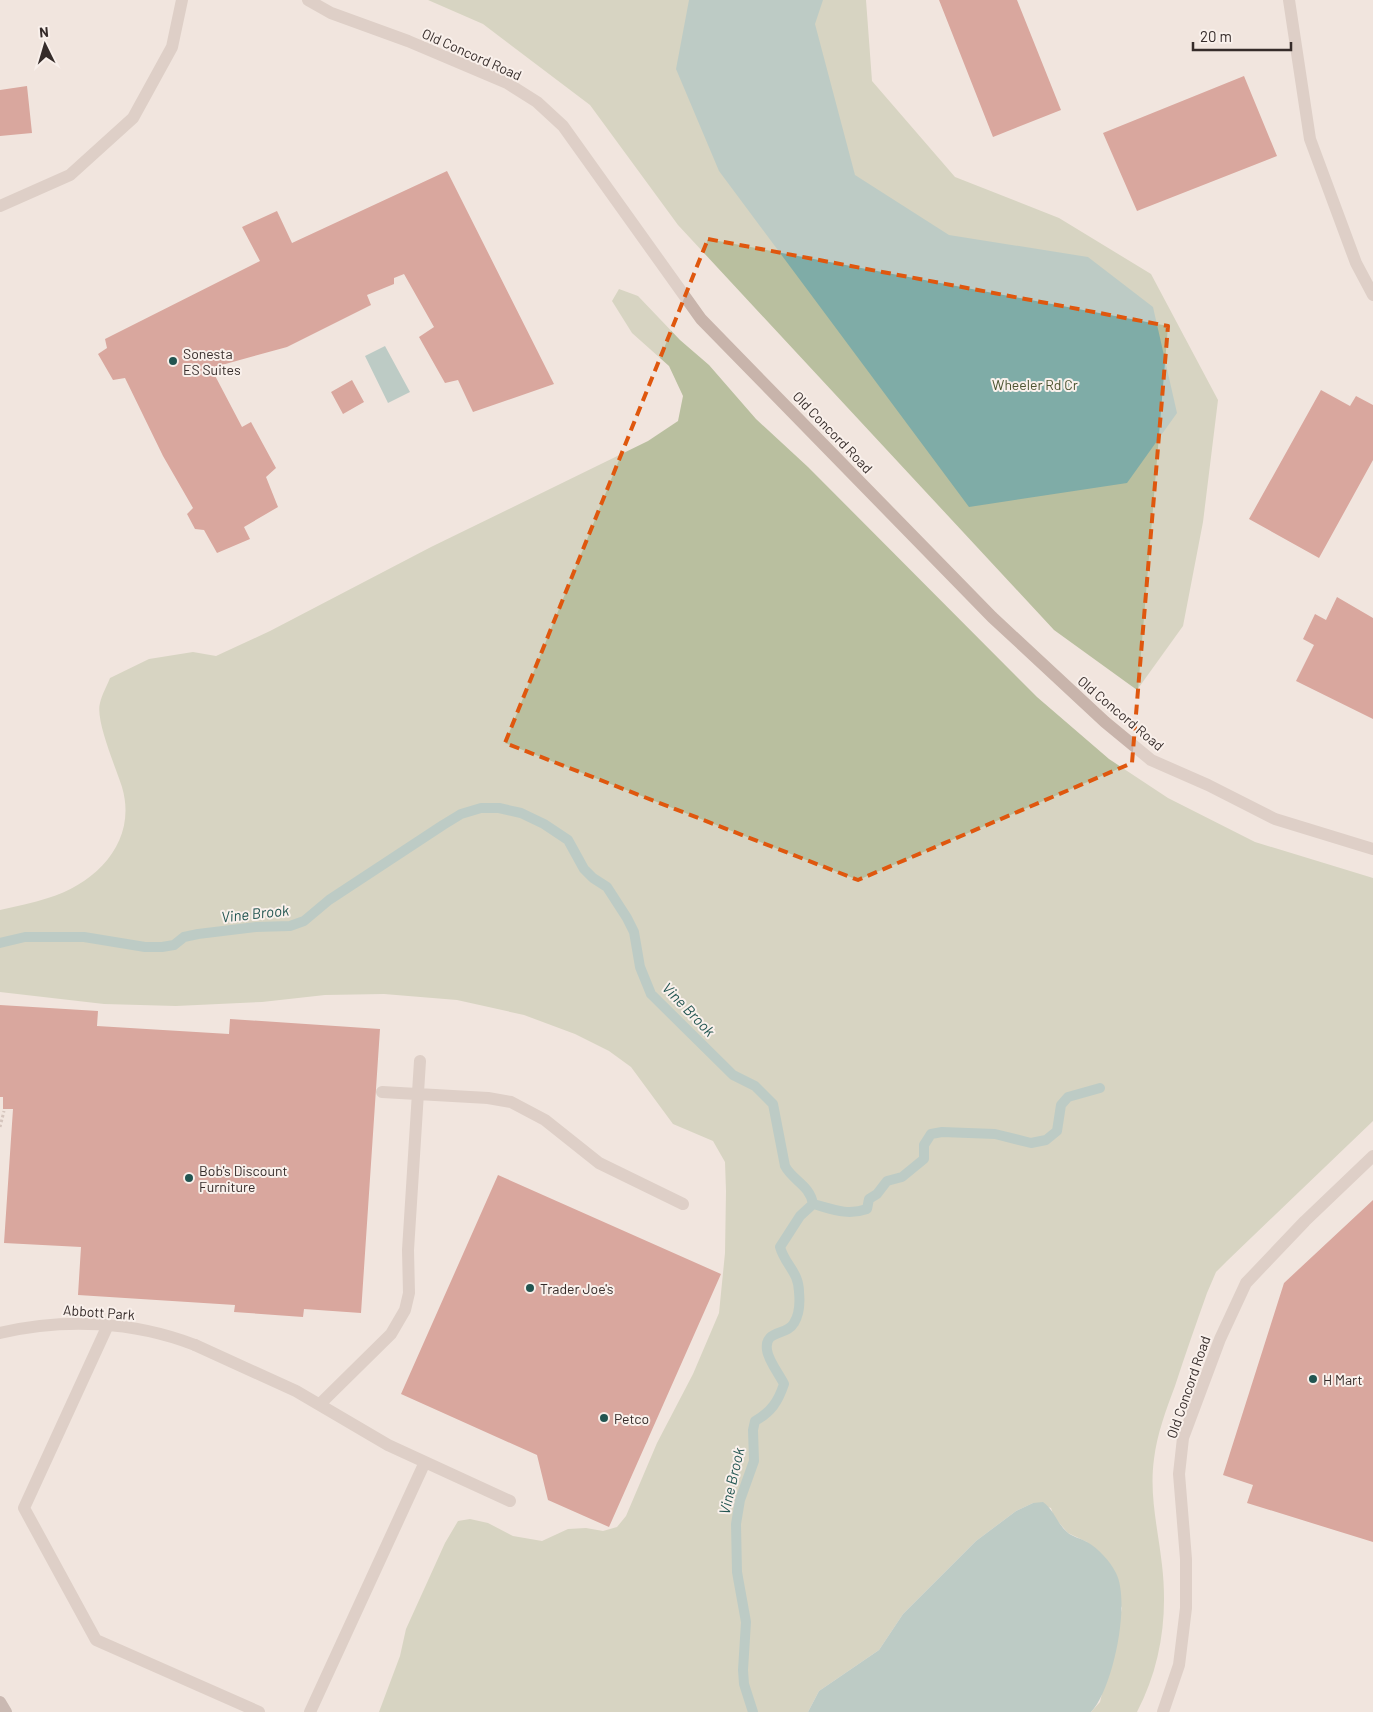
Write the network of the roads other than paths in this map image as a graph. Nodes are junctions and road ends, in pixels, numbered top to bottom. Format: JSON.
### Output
{"nodes":[{"id":1,"x":182,"y":0,"type":"edge"},
{"id":2,"x":308,"y":0,"type":"edge"},
{"id":3,"x":1289,"y":0,"type":"edge"},
{"id":4,"x":0,"y":206,"type":"edge"},
{"id":5,"x":1373,"y":295,"type":"edge"},
{"id":6,"x":1373,"y":849,"type":"edge"},
{"id":7,"x":420,"y":1061,"type":"dead end"},
{"id":8,"x":382,"y":1092,"type":"dead end"},
{"id":9,"x":418,"y":1095,"type":"junction"},
{"id":10,"x":1373,"y":1156,"type":"edge"},
{"id":11,"x":683,"y":1204,"type":"dead end"},
{"id":12,"x":108,"y":1325,"type":"junction"},
{"id":13,"x":0,"y":1333,"type":"edge"},
{"id":14,"x":320,"y":1404,"type":"junction"},
{"id":15,"x":425,"y":1462,"type":"junction"},
{"id":16,"x":510,"y":1501,"type":"dead end"},
{"id":17,"x":0,"y":1702,"type":"edge"},
{"id":18,"x":6,"y":1712,"type":"edge"},
{"id":19,"x":259,"y":1712,"type":"edge"},
{"id":20,"x":310,"y":1712,"type":"edge"},
{"id":21,"x":1163,"y":1712,"type":"edge"}],
"edges":[{"from":1,"to":4,"type":"street"},
{"from":2,"to":6,"type":"street","name":"Old Concord Road"},
{"from":3,"to":5,"type":"street"},
{"from":7,"to":9,"type":"street"},
{"from":8,"to":9,"type":"street"},
{"from":9,"to":11,"type":"street"},
{"from":9,"to":14,"type":"street"},
{"from":10,"to":21,"type":"street","name":"Old Concord Road"},
{"from":12,"to":13,"type":"street","name":"Abbott Park"},
{"from":12,"to":14,"type":"street","name":"Abbott Park"},
{"from":12,"to":19,"type":"street"},
{"from":14,"to":15,"type":"street","name":"Abbott Park"},
{"from":15,"to":16,"type":"street","name":"Abbott Park"},
{"from":15,"to":20,"type":"street"},
{"from":17,"to":18,"type":"main road"}]}
